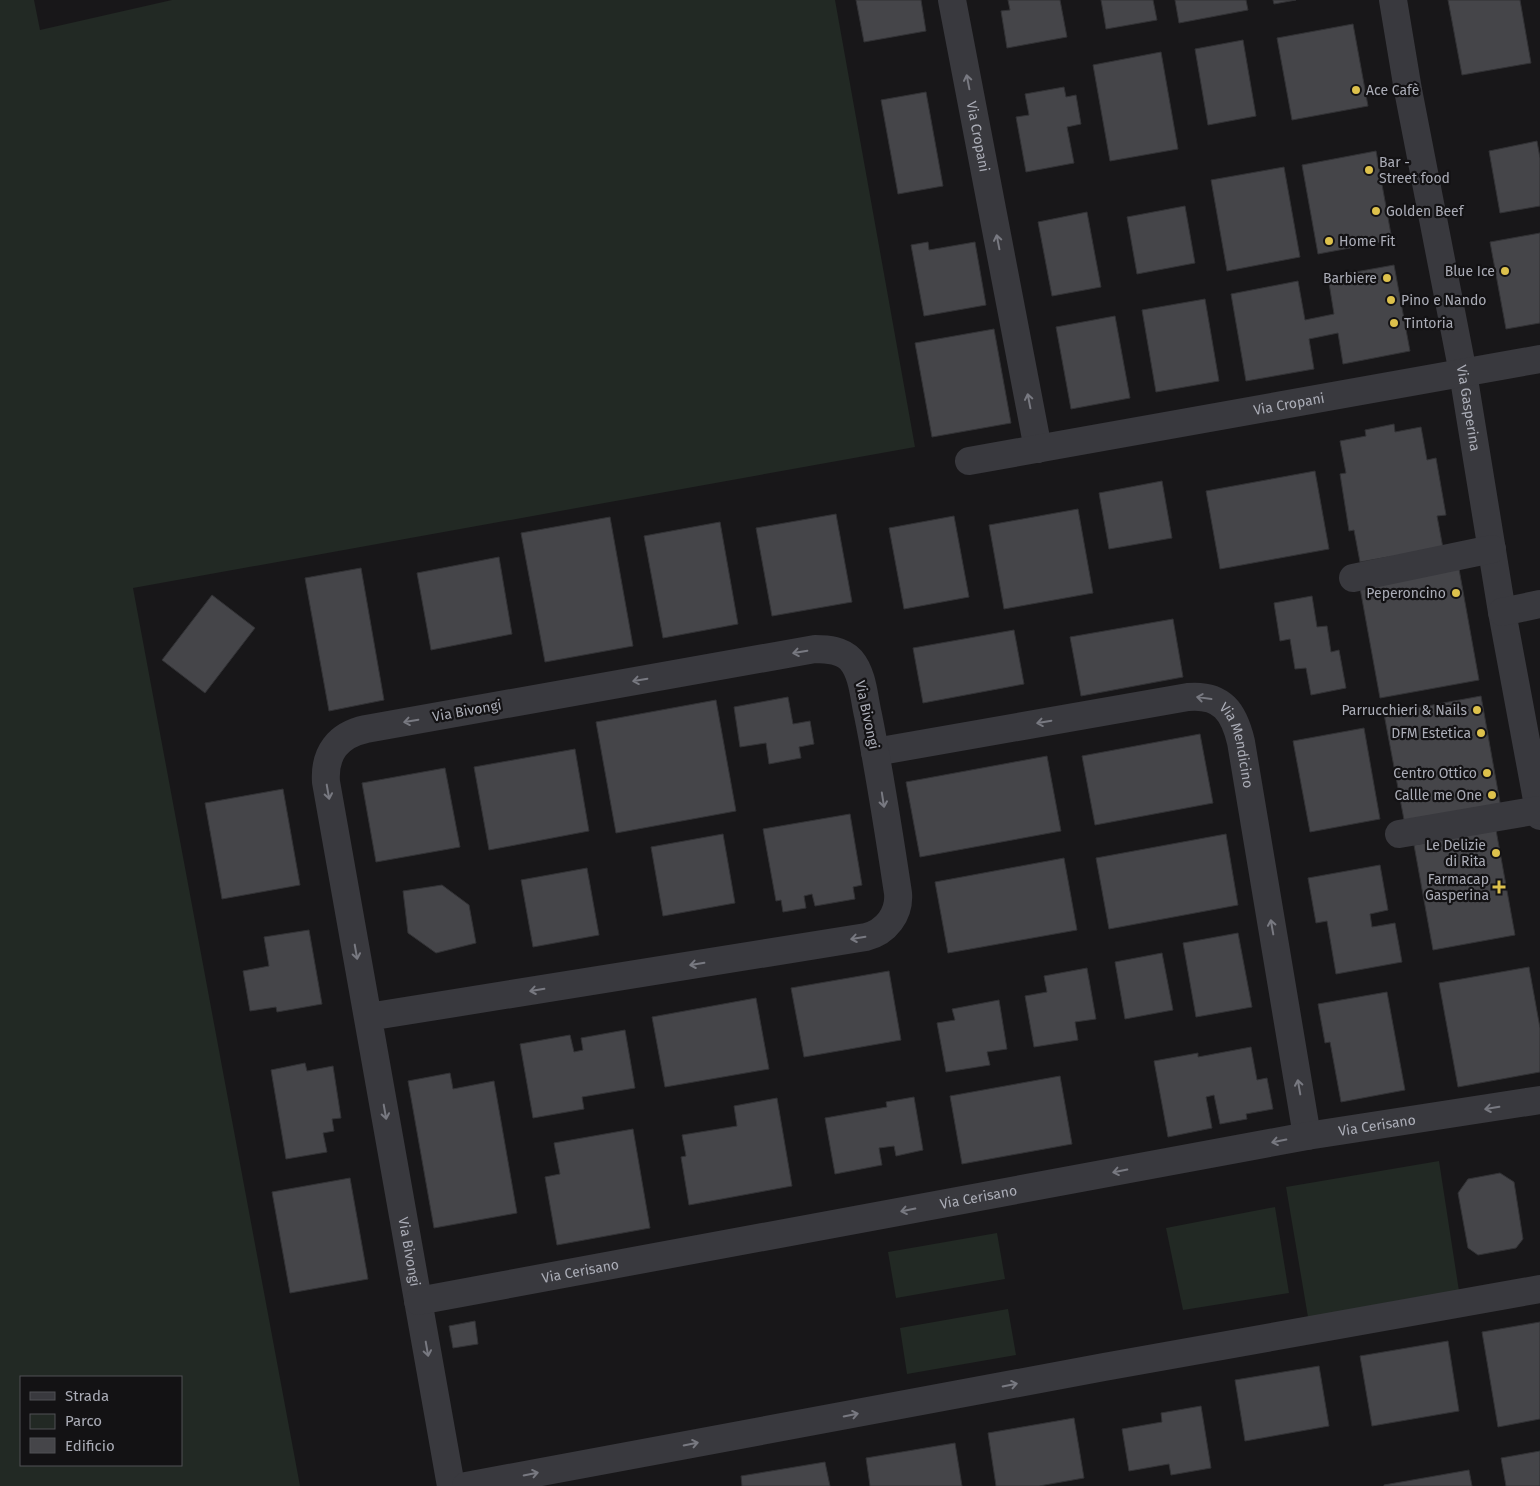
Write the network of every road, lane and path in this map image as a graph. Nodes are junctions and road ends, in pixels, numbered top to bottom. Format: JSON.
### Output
{"nodes":[{"id":1,"x":952,"y":0,"type":"edge"},
{"id":2,"x":1393,"y":0,"type":"edge"},
{"id":3,"x":1540,"y":359,"type":"edge"},
{"id":4,"x":1463,"y":373,"type":"junction"},
{"id":5,"x":1038,"y":449,"type":"junction"},
{"id":6,"x":969,"y":461,"type":"dead end"},
{"id":7,"x":1492,"y":549,"type":"junction"},
{"id":8,"x":1353,"y":578,"type":"dead end"},
{"id":9,"x":1540,"y":604,"type":"edge"},
{"id":10,"x":1502,"y":612,"type":"junction"},
{"id":11,"x":1531,"y":716,"type":"edge"},
{"id":12,"x":876,"y":752,"type":"junction"},
{"id":13,"x":1539,"y":813,"type":"edge"},
{"id":14,"x":1399,"y":834,"type":"dead end"},
{"id":15,"x":368,"y":1017,"type":"junction"},
{"id":16,"x":1540,"y":1100,"type":"edge"},
{"id":17,"x":1307,"y":1136,"type":"junction"},
{"id":18,"x":1540,"y":1289,"type":"edge"},
{"id":19,"x":418,"y":1301,"type":"junction"},
{"id":20,"x":451,"y":1486,"type":"edge"},
{"id":21,"x":466,"y":1486,"type":"edge"}],
"edges":[{"from":5,"to":1,"type":"street","name":"Via Cropani","one_way":true},
{"from":2,"to":4,"type":"street","name":"Via Gasperina"},
{"from":3,"to":4,"type":"street","name":"Via Cropani"},
{"from":4,"to":5,"type":"street","name":"Via Cropani"},
{"from":4,"to":7,"type":"street","name":"Via Gasperina"},
{"from":5,"to":6,"type":"street","name":"Via Cropani"},
{"from":7,"to":8,"type":"street"},
{"from":7,"to":10,"type":"street","name":"Via Gasperina"},
{"from":9,"to":10,"type":"street"},
{"from":10,"to":11,"type":"street","name":"Via Gasperina"},
{"from":11,"to":13,"type":"street","name":"Via Gasperina"},
{"from":12,"to":15,"type":"street","name":"Via Bivongi","one_way":true},
{"from":12,"to":15,"type":"street","name":"Via Bivongi","one_way":true},
{"from":17,"to":12,"type":"street","name":"Via Mendicino","one_way":true},
{"from":13,"to":14,"type":"street"},
{"from":15,"to":19,"type":"street","name":"Via Bivongi","one_way":true},
{"from":16,"to":17,"type":"street","name":"Via Cerisano","one_way":true},
{"from":17,"to":19,"type":"street","name":"Via Cerisano","one_way":true},
{"from":21,"to":18,"type":"street","one_way":true},
{"from":19,"to":20,"type":"street","name":"Via Bivongi","one_way":true}]}
